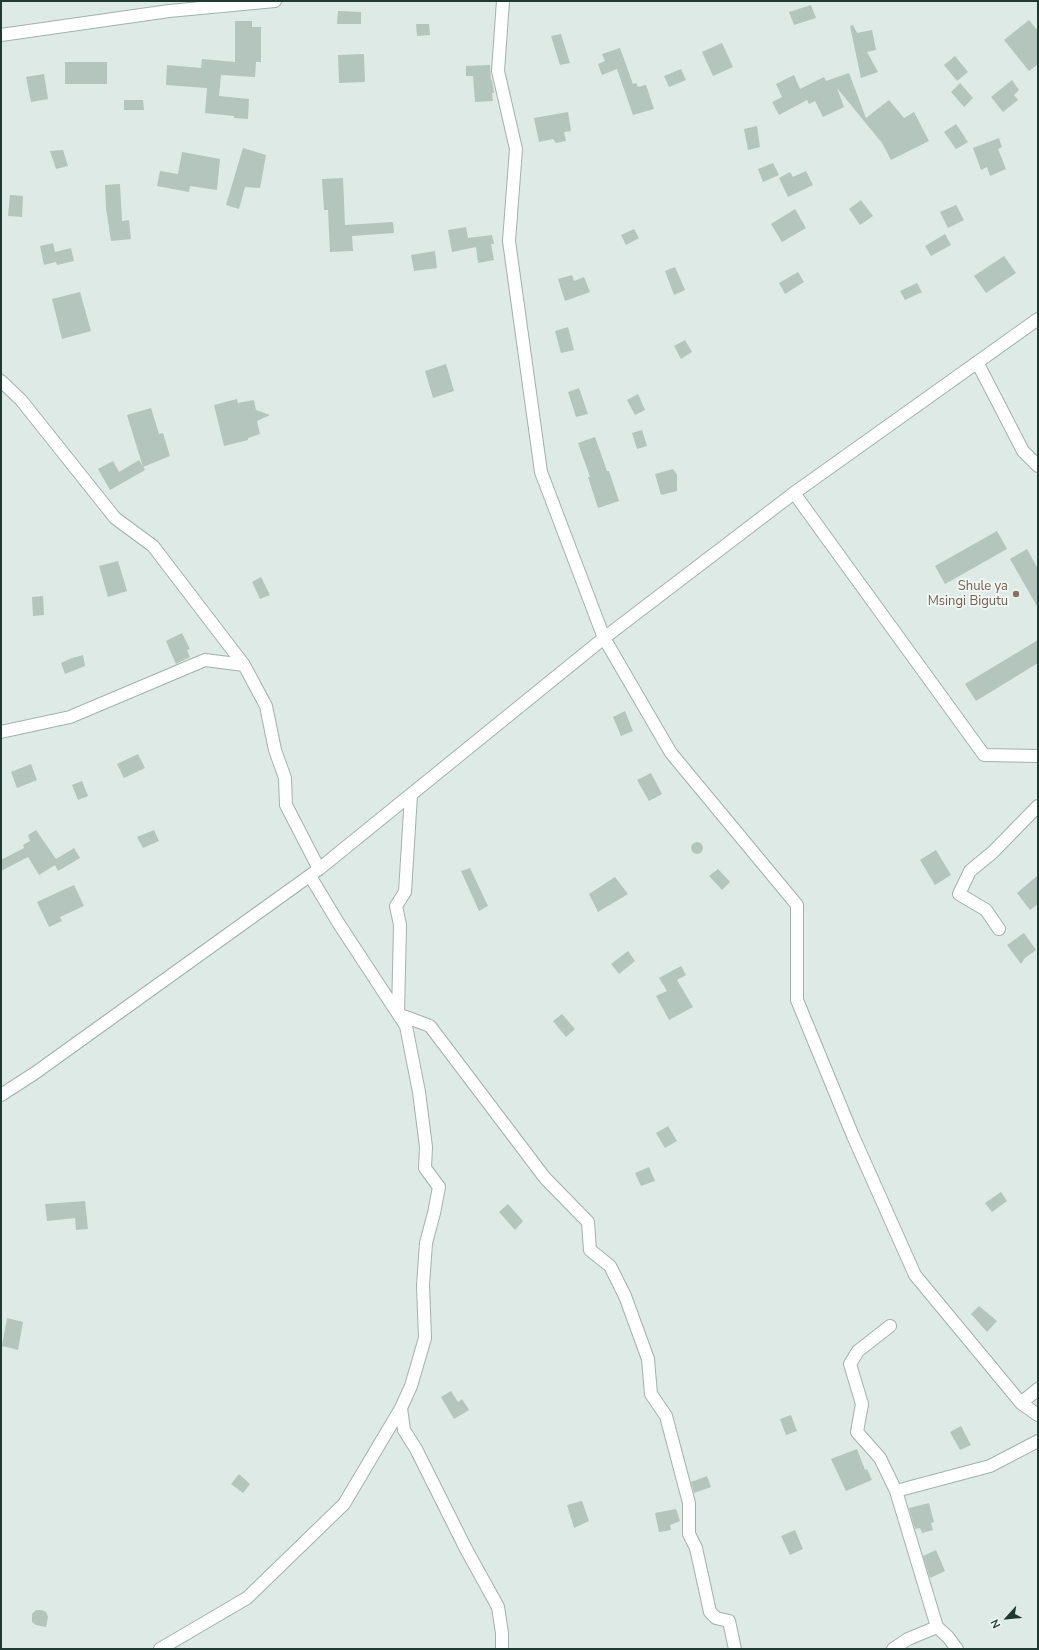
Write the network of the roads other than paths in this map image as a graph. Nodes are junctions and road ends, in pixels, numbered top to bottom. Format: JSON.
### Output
{"nodes":[{"id":1,"x":275,"y":1,"type":"edge"},
{"id":2,"x":503,"y":1,"type":"edge"},
{"id":3,"x":1,"y":35,"type":"edge"},
{"id":4,"x":1038,"y":319,"type":"edge"},
{"id":5,"x":977,"y":362,"type":"junction"},
{"id":6,"x":1,"y":381,"type":"edge"},
{"id":7,"x":1038,"y":466,"type":"edge"},
{"id":8,"x":794,"y":493,"type":"junction"},
{"id":9,"x":604,"y":638,"type":"junction"},
{"id":10,"x":244,"y":665,"type":"junction"},
{"id":11,"x":1,"y":732,"type":"edge"},
{"id":12,"x":1038,"y":756,"type":"edge"},
{"id":13,"x":411,"y":795,"type":"junction"},
{"id":14,"x":1038,"y":806,"type":"edge"},
{"id":15,"x":315,"y":873,"type":"junction"},
{"id":16,"x":999,"y":929,"type":"dead end"},
{"id":17,"x":398,"y":1014,"type":"junction"},
{"id":18,"x":1,"y":1095,"type":"edge"},
{"id":19,"x":890,"y":1326,"type":"dead end"},
{"id":20,"x":1038,"y":1389,"type":"edge"},
{"id":21,"x":1021,"y":1402,"type":"junction"},
{"id":22,"x":401,"y":1408,"type":"junction"},
{"id":23,"x":1038,"y":1415,"type":"edge"},
{"id":24,"x":1038,"y":1441,"type":"edge"},
{"id":25,"x":896,"y":1491,"type":"junction"},
{"id":26,"x":937,"y":1627,"type":"junction"},
{"id":27,"x":160,"y":1649,"type":"edge"},
{"id":28,"x":502,"y":1649,"type":"edge"},
{"id":29,"x":735,"y":1649,"type":"edge"},
{"id":30,"x":893,"y":1649,"type":"edge"},
{"id":31,"x":957,"y":1649,"type":"edge"}],
"edges":[{"from":1,"to":3,"type":"street"},
{"from":2,"to":9,"type":"street"},
{"from":4,"to":5,"type":"street"},
{"from":5,"to":7,"type":"street"},
{"from":5,"to":8,"type":"street"},
{"from":6,"to":10,"type":"street"},
{"from":8,"to":9,"type":"street"},
{"from":8,"to":12,"type":"street"},
{"from":9,"to":13,"type":"street"},
{"from":9,"to":21,"type":"street"},
{"from":10,"to":11,"type":"street"},
{"from":10,"to":15,"type":"street"},
{"from":13,"to":15,"type":"street"},
{"from":13,"to":17,"type":"street"},
{"from":14,"to":16,"type":"street"},
{"from":15,"to":17,"type":"street"},
{"from":15,"to":18,"type":"street"},
{"from":17,"to":22,"type":"street"},
{"from":17,"to":29,"type":"street"},
{"from":19,"to":25,"type":"street"},
{"from":20,"to":21,"type":"street"},
{"from":21,"to":23,"type":"street"},
{"from":22,"to":27,"type":"street"},
{"from":22,"to":28,"type":"street"},
{"from":24,"to":25,"type":"street"},
{"from":25,"to":26,"type":"street"},
{"from":26,"to":30,"type":"street"},
{"from":26,"to":31,"type":"street"}]}
